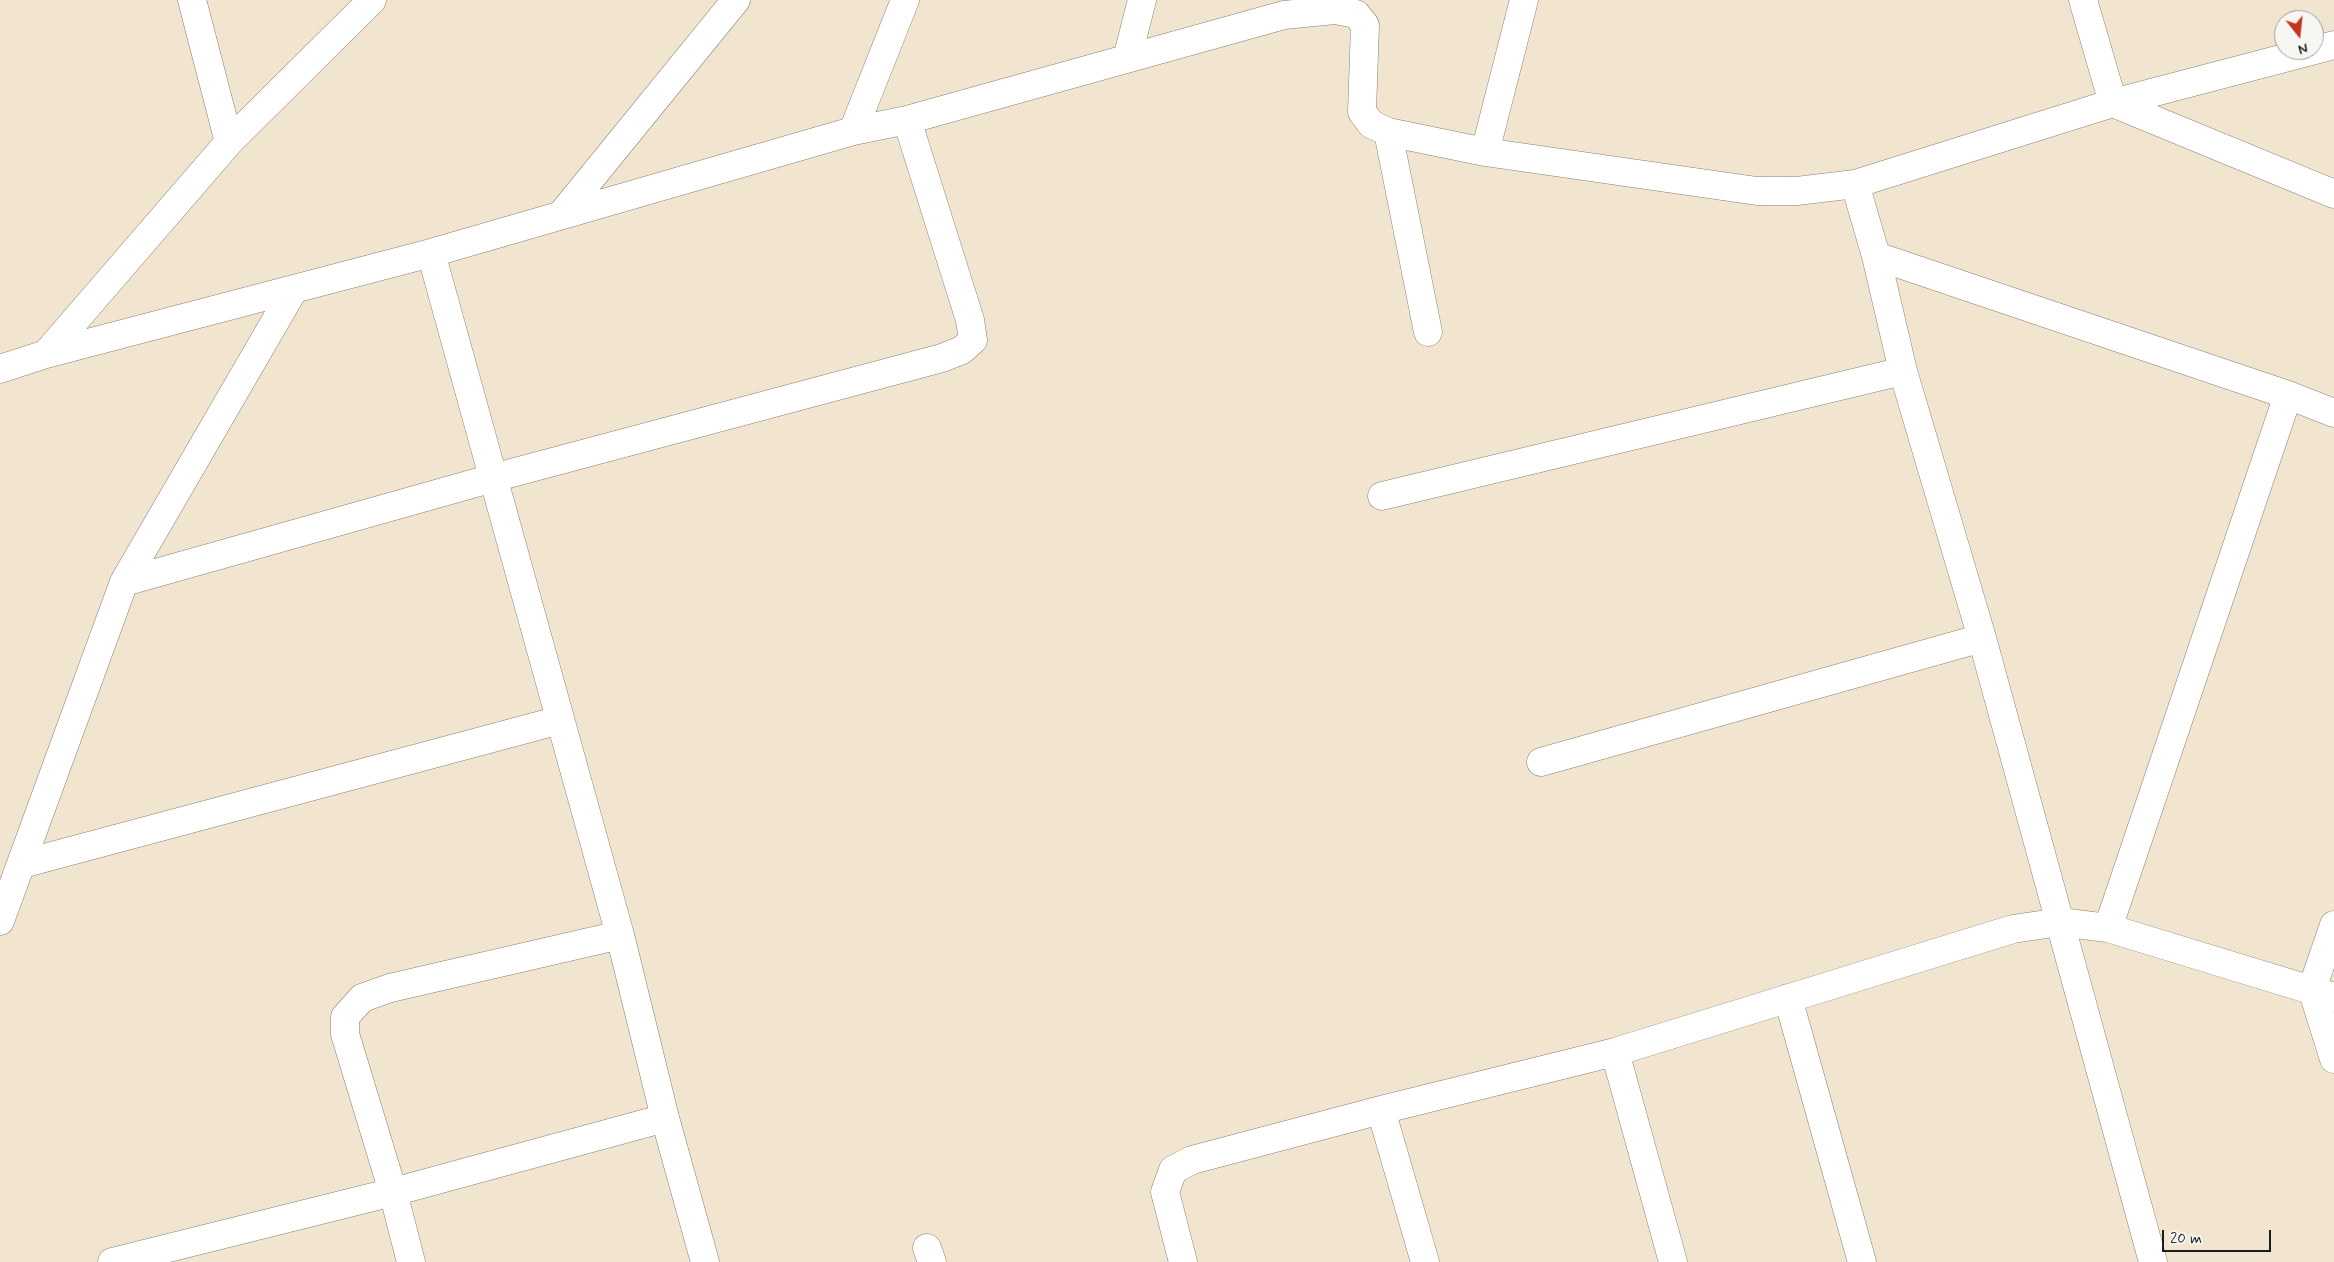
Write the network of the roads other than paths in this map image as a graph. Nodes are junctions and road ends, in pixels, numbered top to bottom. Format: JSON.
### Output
{"nodes":[{"id":1,"x":192,"y":0,"type":"edge"},
{"id":2,"x":372,"y":0,"type":"edge"},
{"id":3,"x":736,"y":0,"type":"edge"},
{"id":4,"x":905,"y":0,"type":"edge"},
{"id":5,"x":1142,"y":0,"type":"edge"},
{"id":6,"x":1524,"y":0,"type":"edge"},
{"id":7,"x":2084,"y":0,"type":"edge"},
{"id":8,"x":1286,"y":7,"type":"edge"},
{"id":9,"x":2334,"y":45,"type":"edge"},
{"id":10,"x":1127,"y":58,"type":"junction"},
{"id":11,"x":2113,"y":103,"type":"junction"},
{"id":12,"x":907,"y":120,"type":"junction"},
{"id":13,"x":853,"y":131,"type":"junction"},
{"id":14,"x":1388,"y":132,"type":"junction"},
{"id":15,"x":229,"y":142,"type":"junction"},
{"id":16,"x":1485,"y":152,"type":"junction"},
{"id":17,"x":1855,"y":184,"type":"junction"},
{"id":18,"x":2334,"y":194,"type":"edge"},
{"id":19,"x":561,"y":215,"type":"junction"},
{"id":20,"x":431,"y":253,"type":"junction"},
{"id":21,"x":1876,"y":256,"type":"junction"},
{"id":22,"x":294,"y":289,"type":"junction"},
{"id":23,"x":1428,"y":332,"type":"dead end"},
{"id":24,"x":46,"y":354,"type":"junction"},
{"id":25,"x":0,"y":369,"type":"edge"},
{"id":26,"x":1903,"y":371,"type":"junction"},
{"id":27,"x":2288,"y":395,"type":"junction"},
{"id":28,"x":2334,"y":413,"type":"edge"},
{"id":29,"x":493,"y":478,"type":"junction"},
{"id":30,"x":1382,"y":496,"type":"dead end"},
{"id":31,"x":124,"y":582,"type":"junction"},
{"id":32,"x":1982,"y":638,"type":"junction"},
{"id":33,"x":560,"y":720,"type":"junction"},
{"id":34,"x":1541,"y":762,"type":"dead end"},
{"id":35,"x":22,"y":864,"type":"junction"},
{"id":36,"x":0,"y":921,"type":"edge"},
{"id":37,"x":2060,"y":922,"type":"junction"},
{"id":38,"x":2334,"y":925,"type":"edge"},
{"id":39,"x":2108,"y":928,"type":"junction"},
{"id":40,"x":620,"y":935,"type":"junction"},
{"id":41,"x":2323,"y":993,"type":"edge"},
{"id":42,"x":1788,"y":998,"type":"junction"},
{"id":43,"x":1615,"y":1052,"type":"junction"},
{"id":44,"x":2334,"y":1059,"type":"edge"},
{"id":45,"x":1381,"y":1110,"type":"junction"},
{"id":46,"x":665,"y":1118,"type":"junction"},
{"id":47,"x":393,"y":1192,"type":"junction"},
{"id":48,"x":112,"y":1262,"type":"edge"},
{"id":49,"x":411,"y":1262,"type":"edge"},
{"id":50,"x":705,"y":1262,"type":"edge"},
{"id":51,"x":1183,"y":1262,"type":"edge"},
{"id":52,"x":1425,"y":1262,"type":"edge"},
{"id":53,"x":1673,"y":1262,"type":"edge"},
{"id":54,"x":1862,"y":1262,"type":"edge"},
{"id":55,"x":2153,"y":1262,"type":"edge"}],
"edges":[{"from":1,"to":15,"type":"street"},
{"from":2,"to":15,"type":"street"},
{"from":3,"to":19,"type":"street"},
{"from":4,"to":13,"type":"street"},
{"from":5,"to":10,"type":"street"},
{"from":6,"to":16,"type":"street"},
{"from":7,"to":11,"type":"street"},
{"from":8,"to":10,"type":"street"},
{"from":8,"to":14,"type":"street"},
{"from":9,"to":11,"type":"street"},
{"from":10,"to":12,"type":"street"},
{"from":11,"to":17,"type":"street"},
{"from":11,"to":18,"type":"street"},
{"from":12,"to":13,"type":"street"},
{"from":12,"to":29,"type":"street"},
{"from":13,"to":19,"type":"street"},
{"from":14,"to":16,"type":"street"},
{"from":14,"to":23,"type":"street"},
{"from":15,"to":24,"type":"street"},
{"from":16,"to":17,"type":"street"},
{"from":17,"to":21,"type":"street"},
{"from":19,"to":20,"type":"street"},
{"from":20,"to":22,"type":"street"},
{"from":20,"to":29,"type":"street"},
{"from":21,"to":26,"type":"street"},
{"from":21,"to":27,"type":"street"},
{"from":22,"to":24,"type":"street"},
{"from":22,"to":31,"type":"street"},
{"from":24,"to":25,"type":"street"},
{"from":26,"to":30,"type":"street"},
{"from":26,"to":32,"type":"street"},
{"from":27,"to":28,"type":"street"},
{"from":27,"to":39,"type":"street"},
{"from":29,"to":31,"type":"street"},
{"from":29,"to":33,"type":"street"},
{"from":31,"to":35,"type":"street"},
{"from":32,"to":34,"type":"street"},
{"from":32,"to":37,"type":"street"},
{"from":33,"to":35,"type":"street"},
{"from":33,"to":40,"type":"street"},
{"from":35,"to":36,"type":"street"},
{"from":37,"to":39,"type":"street"},
{"from":37,"to":42,"type":"street"},
{"from":37,"to":55,"type":"street"},
{"from":38,"to":41,"type":"street"},
{"from":39,"to":41,"type":"street"},
{"from":40,"to":46,"type":"street"},
{"from":40,"to":47,"type":"street"},
{"from":41,"to":44,"type":"street"},
{"from":42,"to":43,"type":"street"},
{"from":42,"to":54,"type":"street"},
{"from":43,"to":45,"type":"street"},
{"from":43,"to":53,"type":"street"},
{"from":45,"to":51,"type":"street"},
{"from":45,"to":52,"type":"street"},
{"from":46,"to":47,"type":"street"},
{"from":46,"to":50,"type":"street"},
{"from":47,"to":48,"type":"street"},
{"from":47,"to":49,"type":"street"}]}
